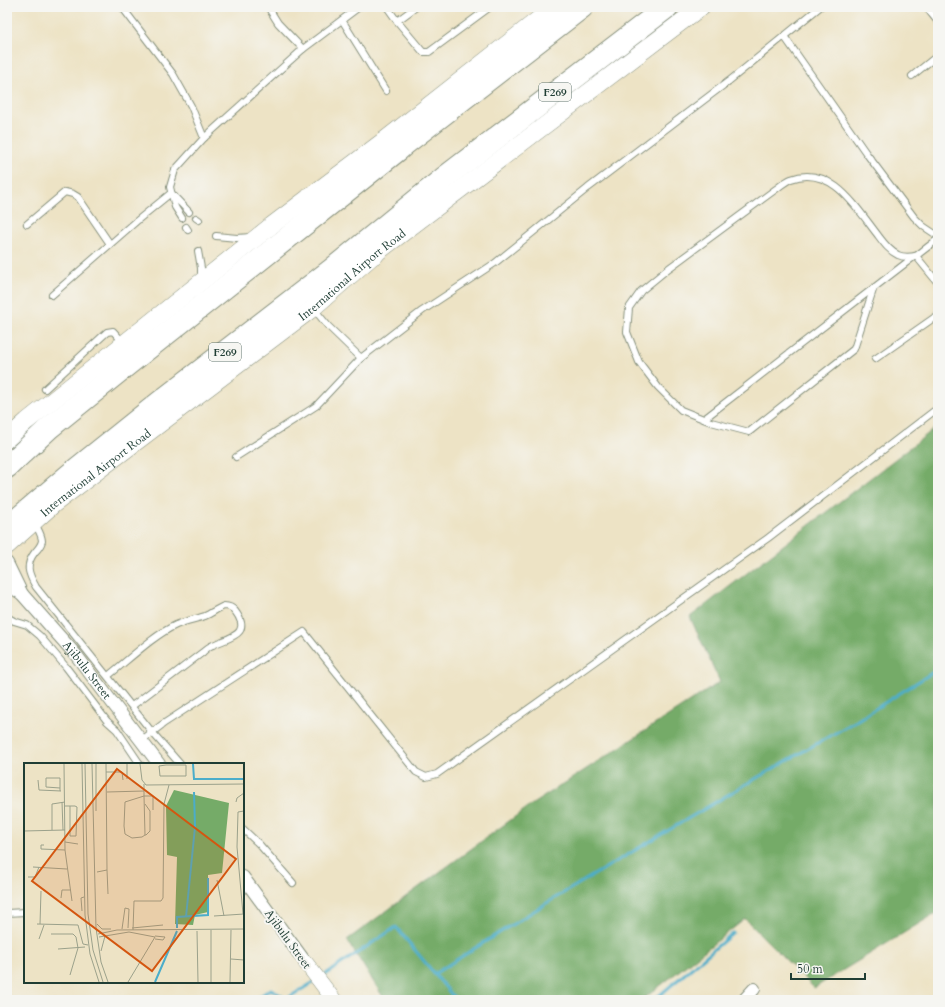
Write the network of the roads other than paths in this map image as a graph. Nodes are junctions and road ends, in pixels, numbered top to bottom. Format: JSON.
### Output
{"nodes":[{"id":1,"x":122,"y":7,"type":"edge"},
{"id":2,"x":268,"y":7,"type":"edge"},
{"id":3,"x":359,"y":7,"type":"edge"},
{"id":4,"x":387,"y":7,"type":"edge"},
{"id":5,"x":416,"y":7,"type":"edge"},
{"id":6,"x":490,"y":7,"type":"edge"},
{"id":7,"x":554,"y":7,"type":"edge"},
{"id":8,"x":582,"y":7,"type":"edge"},
{"id":9,"x":667,"y":7,"type":"edge"},
{"id":10,"x":701,"y":7,"type":"edge"},
{"id":11,"x":820,"y":7,"type":"edge"},
{"id":12,"x":926,"y":7,"type":"edge"},
{"id":13,"x":342,"y":20,"type":"junction"},
{"id":14,"x":397,"y":21,"type":"junction"},
{"id":15,"x":938,"y":22,"type":"edge"},
{"id":16,"x":784,"y":36,"type":"junction"},
{"id":17,"x":303,"y":49,"type":"junction"},
{"id":18,"x":938,"y":55,"type":"edge"},
{"id":19,"x":912,"y":76,"type":"dead end"},
{"id":20,"x":386,"y":91,"type":"dead end"},
{"id":21,"x":204,"y":138,"type":"junction"},
{"id":22,"x":171,"y":193,"type":"junction"},
{"id":23,"x":317,"y":203,"type":"junction"},
{"id":24,"x":189,"y":212,"type":"dead end"},
{"id":25,"x":182,"y":218,"type":"dead end"},
{"id":26,"x":27,"y":224,"type":"dead end"},
{"id":27,"x":216,"y":236,"type":"dead end"},
{"id":28,"x":258,"y":236,"type":"junction"},
{"id":29,"x":938,"y":237,"type":"edge"},
{"id":30,"x":110,"y":244,"type":"junction"},
{"id":31,"x":198,"y":251,"type":"dead end"},
{"id":32,"x":375,"y":254,"type":"junction"},
{"id":33,"x":916,"y":256,"type":"junction"},
{"id":34,"x":330,"y":271,"type":"junction"},
{"id":35,"x":201,"y":282,"type":"junction"},
{"id":36,"x":938,"y":283,"type":"edge"},
{"id":37,"x":873,"y":290,"type":"junction"},
{"id":38,"x":52,"y":295,"type":"dead end"},
{"id":39,"x":314,"y":308,"type":"junction"},
{"id":40,"x":938,"y":315,"type":"edge"},
{"id":41,"x":124,"y":344,"type":"junction"},
{"id":42,"x":361,"y":358,"type":"junction"},
{"id":43,"x":875,"y":359,"type":"dead end"},
{"id":44,"x":45,"y":389,"type":"dead end"},
{"id":45,"x":938,"y":408,"type":"edge"},
{"id":46,"x":704,"y":419,"type":"junction"},
{"id":47,"x":7,"y":439,"type":"edge"},
{"id":48,"x":236,"y":457,"type":"dead end"},
{"id":49,"x":7,"y":467,"type":"edge"},
{"id":50,"x":34,"y":522,"type":"junction"},
{"id":51,"x":7,"y":528,"type":"edge"},
{"id":52,"x":7,"y":546,"type":"edge"},
{"id":53,"x":7,"y":563,"type":"edge"},
{"id":54,"x":7,"y":584,"type":"edge"},
{"id":55,"x":22,"y":594,"type":"junction"},
{"id":56,"x":7,"y":617,"type":"edge"},
{"id":57,"x":108,"y":676,"type":"junction"},
{"id":58,"x":132,"y":706,"type":"junction"},
{"id":59,"x":152,"y":732,"type":"junction"},
{"id":60,"x":142,"y":740,"type":"junction"},
{"id":61,"x":139,"y":763,"type":"edge"},
{"id":62,"x":158,"y":763,"type":"edge"},
{"id":63,"x":179,"y":763,"type":"edge"},
{"id":64,"x":244,"y":830,"type":"edge"},
{"id":65,"x":244,"y":878,"type":"edge"},
{"id":66,"x":293,"y":883,"type":"dead end"},
{"id":67,"x":24,"y":912,"type":"edge"},
{"id":68,"x":7,"y":914,"type":"edge"},
{"id":69,"x":306,"y":963,"type":"joint"},
{"id":70,"x":754,"y":989,"type":"dead end"},
{"id":71,"x":334,"y":1000,"type":"edge"},
{"id":72,"x":744,"y":1000,"type":"edge"}],
"edges":[{"from":1,"to":21,"type":"lane"},
{"from":2,"to":17,"type":"lane"},
{"from":3,"to":13,"type":"lane"},
{"from":4,"to":14,"type":"lane"},
{"from":5,"to":14,"type":"lane"},
{"from":6,"to":14,"type":"lane"},
{"from":7,"to":23,"type":"main road"},
{"from":8,"to":23,"type":"highway"},
{"from":9,"to":34,"type":"highway","name":"International Airport Road","number":"F269"},
{"from":10,"to":32,"type":"main road","name":"International Airport Road"},
{"from":11,"to":16,"type":"lane"},
{"from":12,"to":15,"type":"lane"},
{"from":13,"to":17,"type":"lane"},
{"from":13,"to":20,"type":"lane"},
{"from":16,"to":29,"type":"lane"},
{"from":16,"to":42,"type":"lane"},
{"from":17,"to":21,"type":"lane"},
{"from":18,"to":19,"type":"lane"},
{"from":21,"to":22,"type":"lane"},
{"from":22,"to":24,"type":"lane"},
{"from":22,"to":25,"type":"lane"},
{"from":22,"to":30,"type":"lane"},
{"from":23,"to":28,"type":"main road"},
{"from":23,"to":49,"type":"highway"},
{"from":26,"to":30,"type":"lane"},
{"from":27,"to":28,"type":"lane"},
{"from":28,"to":35,"type":"main road"},
{"from":29,"to":33,"type":"lane"},
{"from":30,"to":38,"type":"lane"},
{"from":31,"to":35,"type":"lane"},
{"from":32,"to":34,"type":"main road"},
{"from":32,"to":39,"type":"main road","name":"International Airport Road"},
{"from":33,"to":36,"type":"lane"},
{"from":33,"to":37,"type":"lane"},
{"from":33,"to":46,"type":"lane"},
{"from":34,"to":51,"type":"highway","name":"International Airport Road","number":"F269"},
{"from":35,"to":41,"type":"main road"},
{"from":37,"to":46,"type":"lane"},
{"from":37,"to":46,"type":"lane"},
{"from":39,"to":42,"type":"lane"},
{"from":39,"to":50,"type":"main road","name":"International Airport Road"},
{"from":40,"to":43,"type":"lane"},
{"from":41,"to":44,"type":"lane"},
{"from":41,"to":47,"type":"main road"},
{"from":42,"to":48,"type":"lane"},
{"from":45,"to":59,"type":"lane"},
{"from":50,"to":52,"type":"main road","name":"International Airport Road"},
{"from":50,"to":57,"type":"lane"},
{"from":53,"to":55,"type":"street"},
{"from":54,"to":55,"type":"street","name":"Ajibulu Street"},
{"from":55,"to":60,"type":"street","name":"Ajibulu Street"},
{"from":56,"to":61,"type":"lane"},
{"from":57,"to":58,"type":"lane"},
{"from":57,"to":58,"type":"lane"},
{"from":58,"to":59,"type":"lane"},
{"from":59,"to":60,"type":"lane"},
{"from":59,"to":63,"type":"lane"},
{"from":60,"to":62,"type":"street","name":"Ajibulu Street"},
{"from":64,"to":66,"type":"lane"},
{"from":65,"to":69,"type":"street","name":"Ajibulu Street"},
{"from":67,"to":68,"type":"lane"},
{"from":69,"to":71,"type":"street","name":"Ajibulu Street"},
{"from":70,"to":72,"type":"street"}]}
